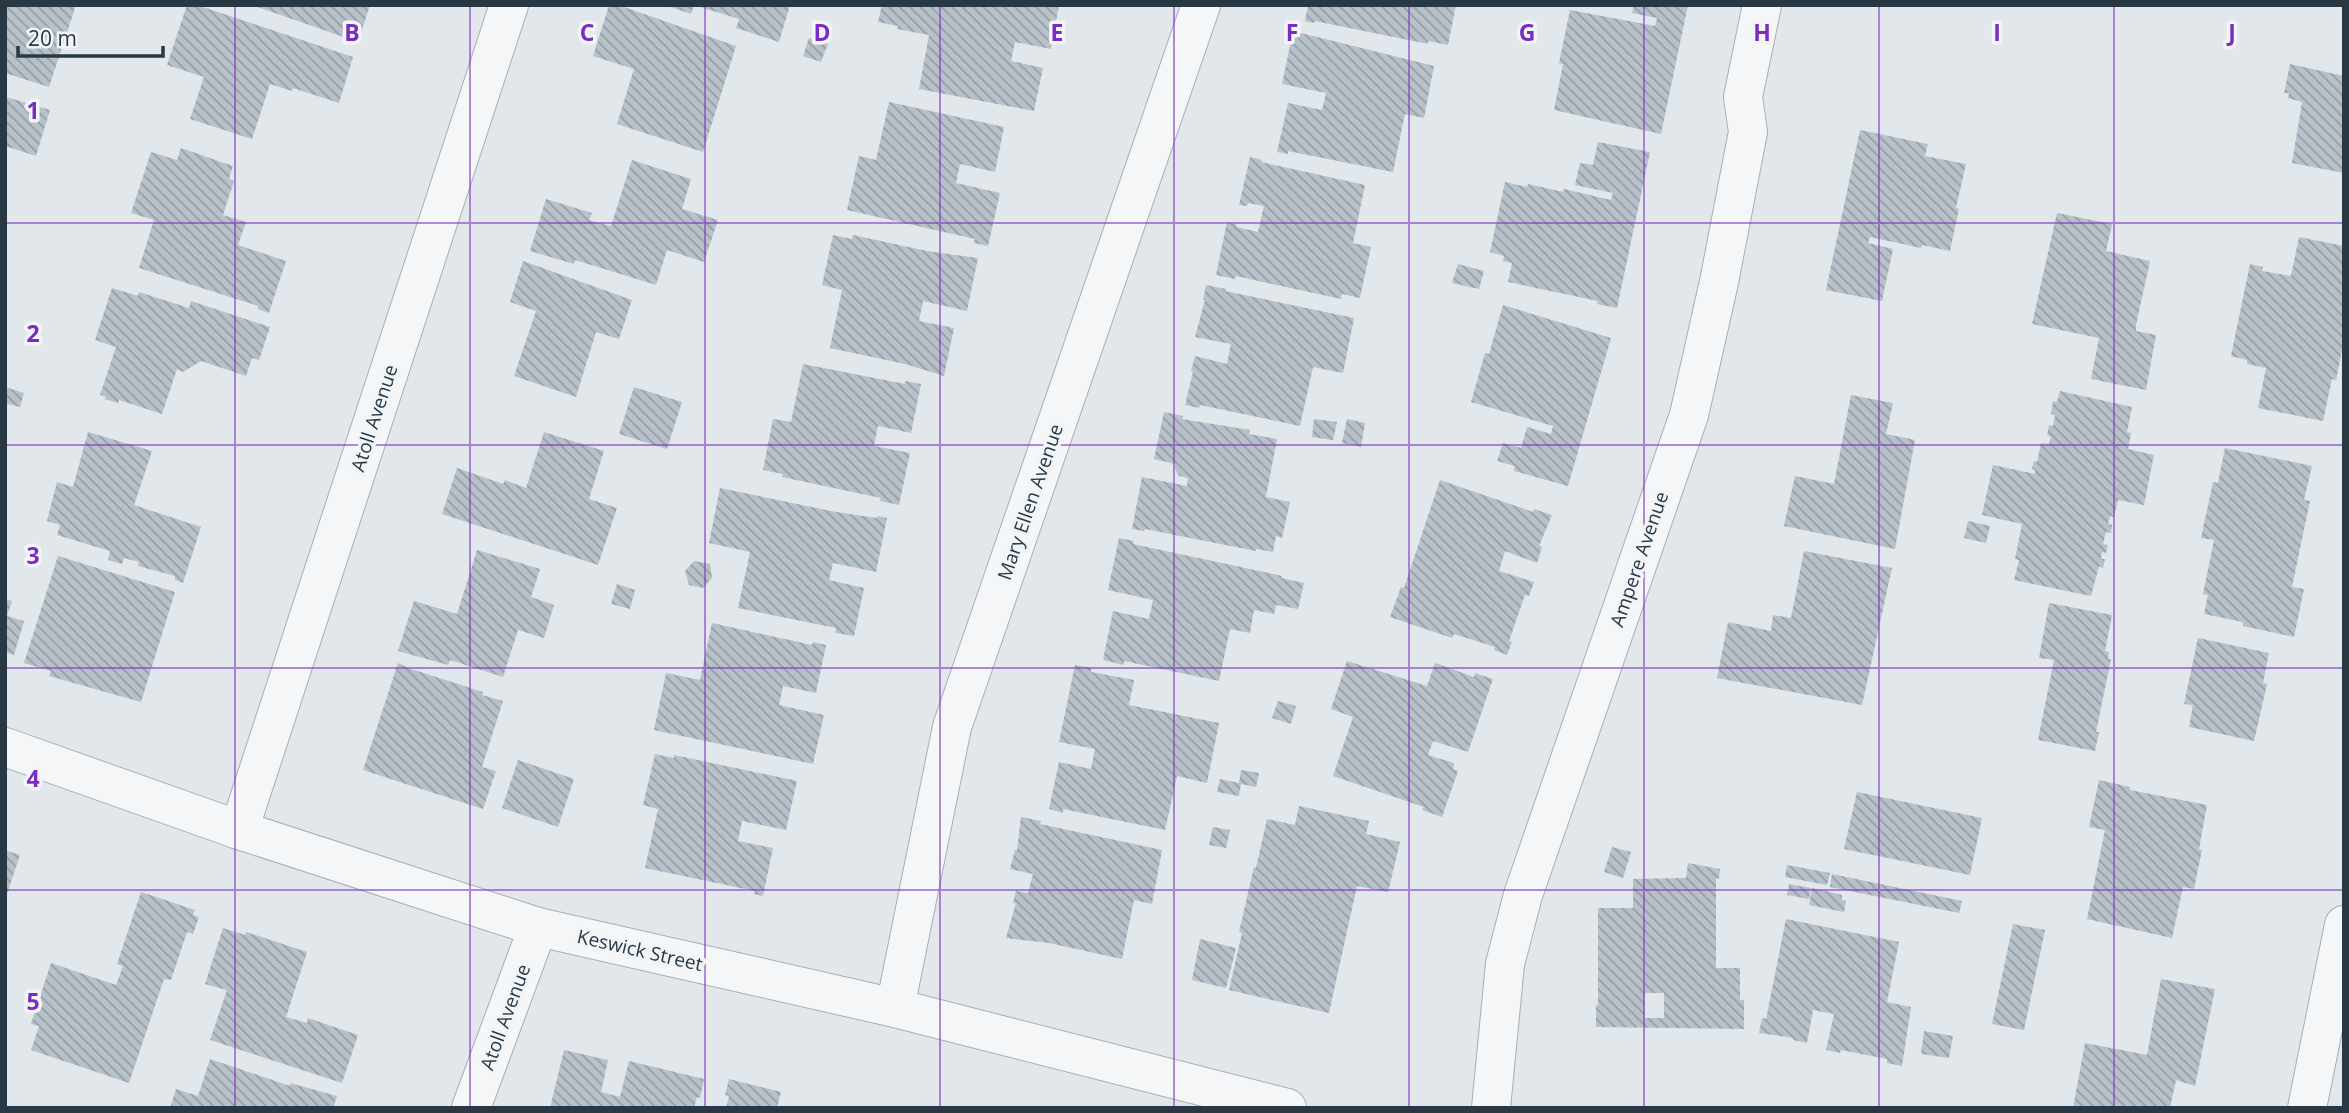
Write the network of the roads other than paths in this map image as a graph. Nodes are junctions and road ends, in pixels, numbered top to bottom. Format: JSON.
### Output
{"nodes":[{"id":1,"x":509,"y":5,"type":"edge"},
{"id":2,"x":1201,"y":5,"type":"edge"},
{"id":3,"x":1762,"y":5,"type":"edge"},
{"id":4,"x":5,"y":747,"type":"edge"},
{"id":5,"x":239,"y":830,"type":"junction"},
{"id":6,"x":2344,"y":925,"type":"edge"},
{"id":7,"x":538,"y":927,"type":"junction"},
{"id":8,"x":895,"y":1008,"type":"junction"},
{"id":9,"x":471,"y":1108,"type":"edge"},
{"id":10,"x":1287,"y":1108,"type":"edge"},
{"id":11,"x":1491,"y":1108,"type":"edge"},
{"id":12,"x":2307,"y":1108,"type":"edge"}],
"edges":[{"from":1,"to":5,"type":"street","name":"Atoll Avenue"},
{"from":2,"to":8,"type":"street","name":"Mary Ellen Avenue"},
{"from":3,"to":11,"type":"street","name":"Ampere Avenue"},
{"from":4,"to":5,"type":"street","name":"Keswick Street"},
{"from":5,"to":7,"type":"street","name":"Keswick Street"},
{"from":6,"to":12,"type":"street"},
{"from":7,"to":8,"type":"street","name":"Keswick Street"},
{"from":7,"to":9,"type":"street","name":"Atoll Avenue"},
{"from":8,"to":10,"type":"street","name":"Keswick Street"}]}
